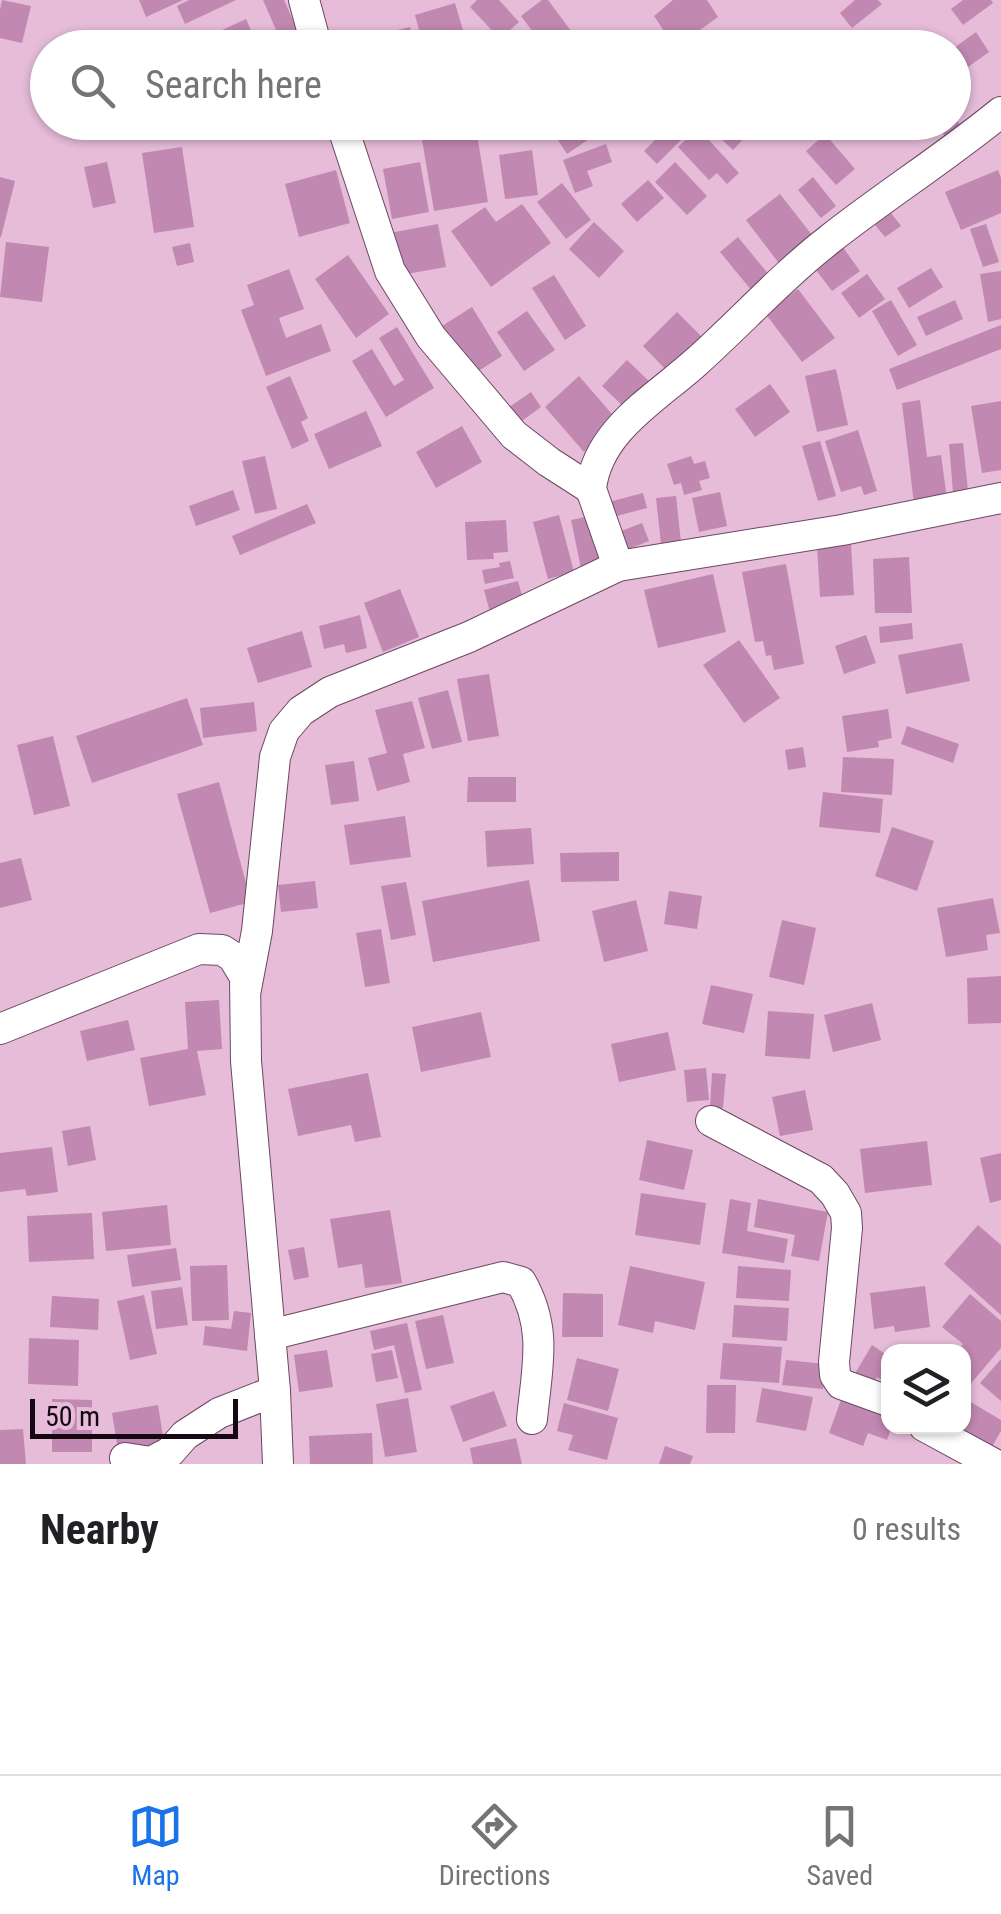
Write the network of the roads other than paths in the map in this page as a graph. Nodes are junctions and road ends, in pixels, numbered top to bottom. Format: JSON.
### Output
{"nodes":[{"id":1,"x":304,"y":0,"type":"edge"},
{"id":2,"x":312,"y":30,"type":"edge"},
{"id":3,"x":1001,"y":112,"type":"edge"},
{"id":4,"x":971,"y":136,"type":"edge"},
{"id":5,"x":347,"y":140,"type":"edge"},
{"id":6,"x":967,"y":140,"type":"edge"},
{"id":7,"x":591,"y":489,"type":"junction"},
{"id":8,"x":1001,"y":498,"type":"edge"},
{"id":9,"x":618,"y":566,"type":"junction"},
{"id":10,"x":246,"y":989,"type":"junction"},
{"id":11,"x":0,"y":1029,"type":"edge"},
{"id":12,"x":711,"y":1121,"type":"dead end"},
{"id":13,"x":270,"y":1335,"type":"junction"},
{"id":14,"x":275,"y":1391,"type":"junction"},
{"id":15,"x":881,"y":1398,"type":"edge"},
{"id":16,"x":532,"y":1419,"type":"dead end"},
{"id":17,"x":939,"y":1434,"type":"edge"},
{"id":18,"x":125,"y":1458,"type":"dead end"},
{"id":19,"x":278,"y":1464,"type":"edge"},
{"id":20,"x":994,"y":1464,"type":"edge"}],
"edges":[{"from":1,"to":2,"type":"street"},
{"from":3,"to":4,"type":"street"},
{"from":5,"to":7,"type":"street"},
{"from":6,"to":7,"type":"street"},
{"from":7,"to":9,"type":"street"},
{"from":8,"to":9,"type":"street"},
{"from":9,"to":10,"type":"street"},
{"from":10,"to":11,"type":"street"},
{"from":10,"to":13,"type":"street"},
{"from":12,"to":15,"type":"street"},
{"from":13,"to":14,"type":"street"},
{"from":13,"to":16,"type":"street"},
{"from":14,"to":18,"type":"street"},
{"from":14,"to":19,"type":"street"},
{"from":17,"to":20,"type":"street"}]}
